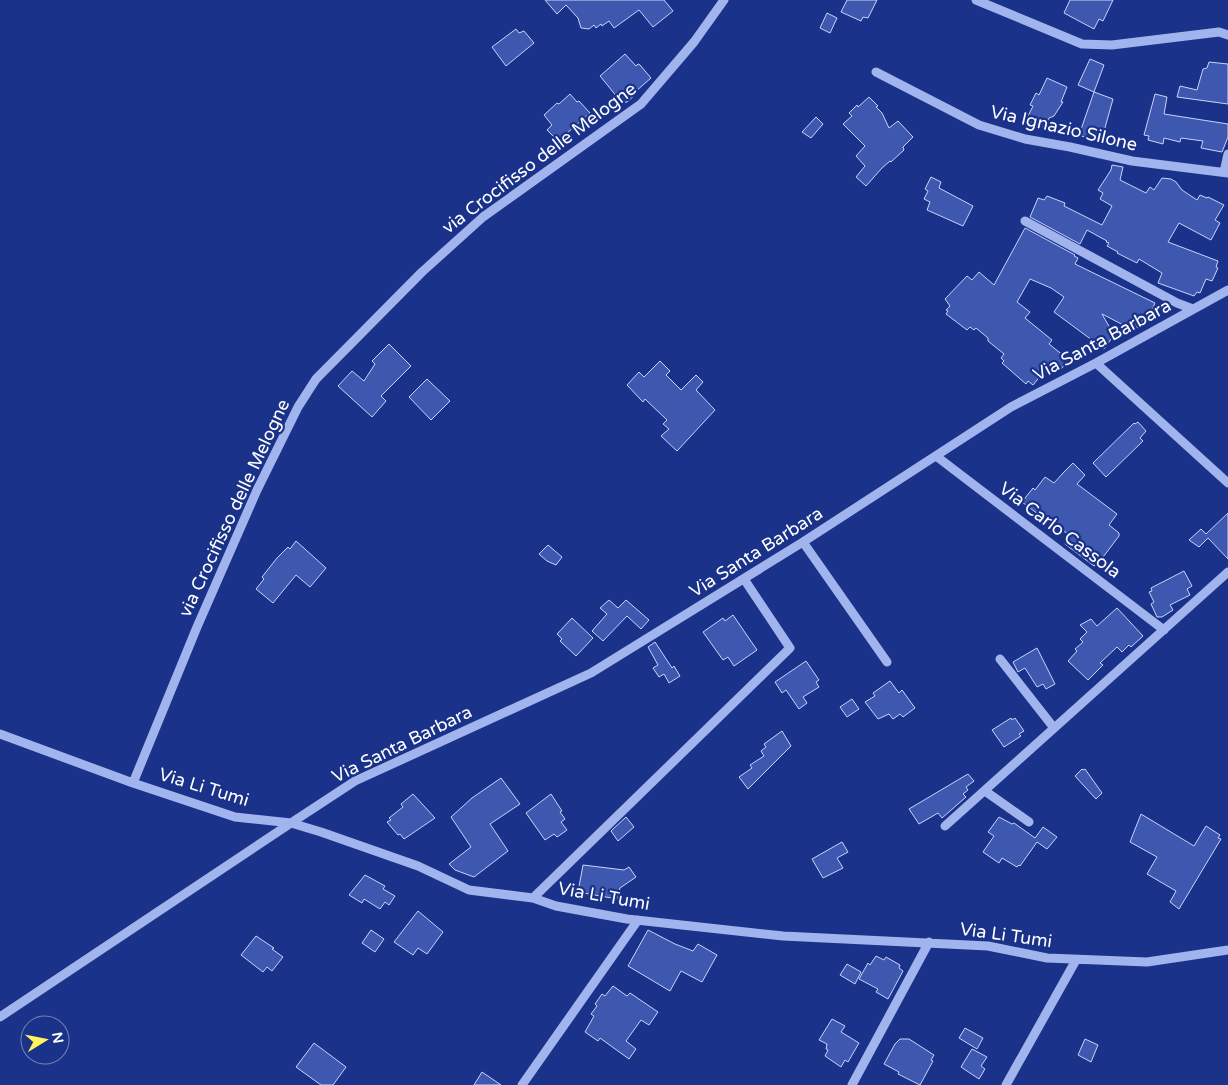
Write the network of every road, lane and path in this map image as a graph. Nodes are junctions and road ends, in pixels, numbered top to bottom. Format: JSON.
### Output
{"nodes":[{"id":1,"x":724,"y":0,"type":"edge"},
{"id":2,"x":976,"y":0,"type":"edge"},
{"id":3,"x":1228,"y":35,"type":"edge"},
{"id":4,"x":876,"y":72,"type":"dead end"},
{"id":5,"x":1228,"y":154,"type":"edge"},
{"id":6,"x":1226,"y":173,"type":"edge"},
{"id":7,"x":1025,"y":221,"type":"dead end"},
{"id":8,"x":1228,"y":290,"type":"edge"},
{"id":9,"x":1192,"y":309,"type":"junction"},
{"id":10,"x":1096,"y":363,"type":"junction"},
{"id":11,"x":936,"y":456,"type":"junction"},
{"id":12,"x":1228,"y":483,"type":"edge"},
{"id":13,"x":803,"y":542,"type":"junction"},
{"id":14,"x":1228,"y":572,"type":"edge"},
{"id":15,"x":744,"y":579,"type":"junction"},
{"id":16,"x":1164,"y":630,"type":"junction"},
{"id":17,"x":1000,"y":659,"type":"dead end"},
{"id":18,"x":887,"y":662,"type":"dead end"},
{"id":19,"x":1054,"y":728,"type":"junction"},
{"id":20,"x":0,"y":734,"type":"edge"},
{"id":21,"x":133,"y":783,"type":"junction"},
{"id":22,"x":985,"y":791,"type":"junction"},
{"id":23,"x":1029,"y":822,"type":"dead end"},
{"id":24,"x":291,"y":823,"type":"junction"},
{"id":25,"x":945,"y":826,"type":"dead end"},
{"id":26,"x":533,"y":898,"type":"junction"},
{"id":27,"x":638,"y":920,"type":"junction"},
{"id":28,"x":929,"y":942,"type":"junction"},
{"id":29,"x":1228,"y":950,"type":"edge"},
{"id":30,"x":1076,"y":960,"type":"junction"},
{"id":31,"x":0,"y":1017,"type":"edge"},
{"id":32,"x":522,"y":1085,"type":"edge"},
{"id":33,"x":852,"y":1085,"type":"edge"},
{"id":34,"x":1006,"y":1085,"type":"edge"}],
"edges":[{"from":1,"to":21,"type":"street","name":"via Crocifisso delle Melogne"},
{"from":2,"to":3,"type":"street"},
{"from":4,"to":6,"type":"street","name":"Via Ignazio Silone"},
{"from":5,"to":6,"type":"street"},
{"from":7,"to":9,"type":"street"},
{"from":8,"to":9,"type":"street","name":"Via Santa Barbara"},
{"from":9,"to":10,"type":"street","name":"Via Santa Barbara"},
{"from":10,"to":11,"type":"street","name":"Via Santa Barbara"},
{"from":10,"to":12,"type":"street"},
{"from":11,"to":13,"type":"street","name":"Via Santa Barbara"},
{"from":11,"to":16,"type":"street","name":"Via Carlo Cassola"},
{"from":13,"to":15,"type":"street","name":"Via Santa Barbara"},
{"from":13,"to":18,"type":"street"},
{"from":14,"to":16,"type":"street"},
{"from":15,"to":24,"type":"street","name":"Via Santa Barbara"},
{"from":15,"to":26,"type":"street"},
{"from":16,"to":19,"type":"street"},
{"from":17,"to":19,"type":"street"},
{"from":19,"to":22,"type":"street"},
{"from":20,"to":21,"type":"street","name":"Via Li Tumi"},
{"from":21,"to":24,"type":"street","name":"Via Li Tumi"},
{"from":22,"to":23,"type":"street"},
{"from":22,"to":25,"type":"street"},
{"from":24,"to":26,"type":"street","name":"Via Li Tumi"},
{"from":24,"to":31,"type":"street","name":"Via Santa Barbara"},
{"from":26,"to":27,"type":"street","name":"Via Li Tumi"},
{"from":27,"to":28,"type":"street","name":"Via Li Tumi"},
{"from":27,"to":32,"type":"street"},
{"from":28,"to":30,"type":"street","name":"Via Li Tumi"},
{"from":28,"to":33,"type":"street"},
{"from":29,"to":30,"type":"street","name":"Via Li Tumi"},
{"from":30,"to":34,"type":"street"}]}
